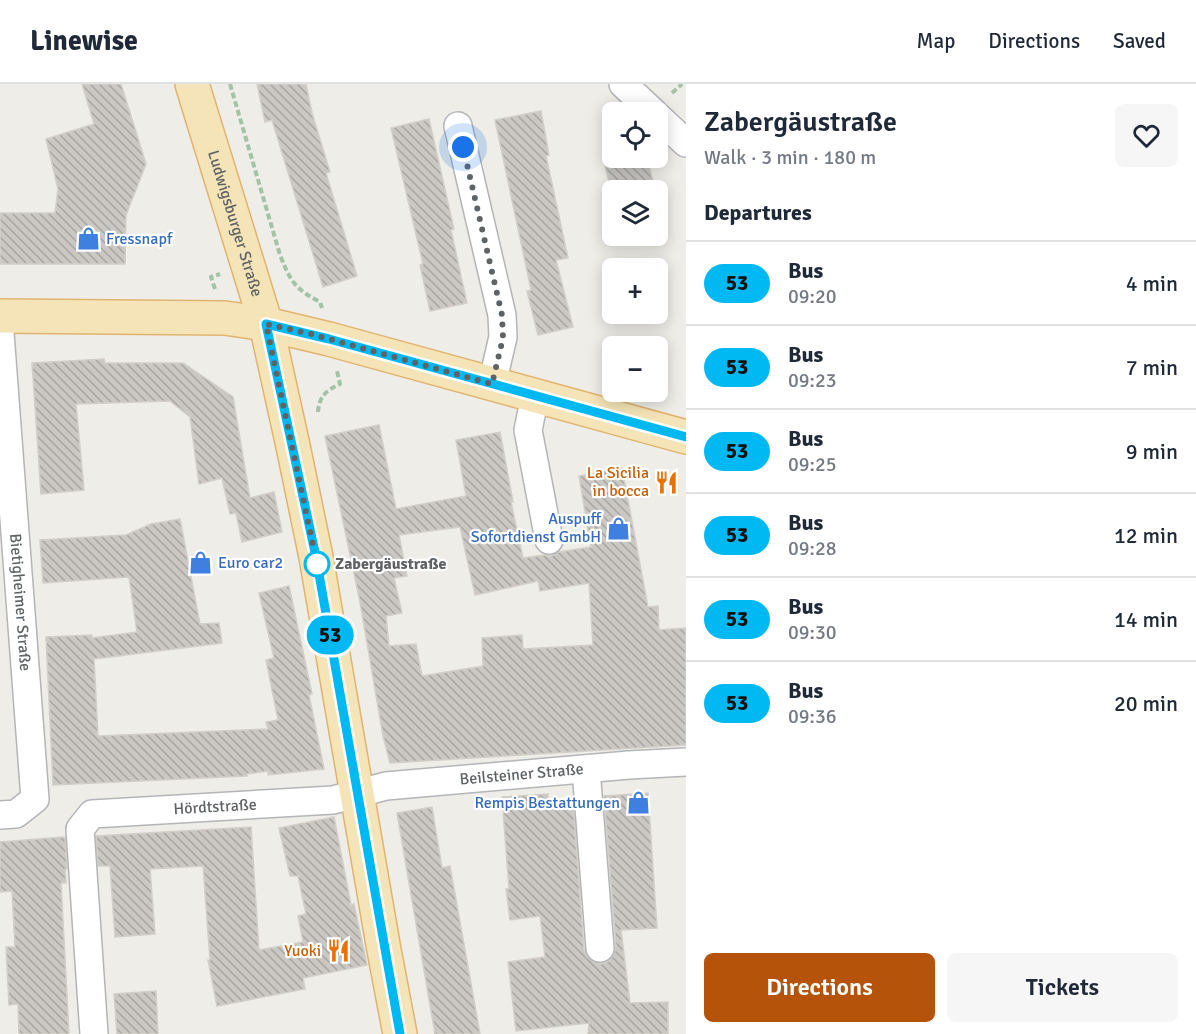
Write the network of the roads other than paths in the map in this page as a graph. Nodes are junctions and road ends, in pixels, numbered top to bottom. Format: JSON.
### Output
{"nodes":[{"id":1,"x":192,"y":84,"type":"edge"},
{"id":2,"x":623,"y":84,"type":"edge"},
{"id":3,"x":642,"y":102,"type":"edge"},
{"id":4,"x":458,"y":126,"type":"dead end"},
{"id":5,"x":668,"y":126,"type":"edge"},
{"id":6,"x":686,"y":143,"type":"edge"},
{"id":7,"x":0,"y":316,"type":"edge"},
{"id":8,"x":266,"y":324,"type":"junction"},
{"id":9,"x":0,"y":333,"type":"edge"},
{"id":10,"x":492,"y":384,"type":"junction"},
{"id":11,"x":535,"y":396,"type":"junction"},
{"id":12,"x":686,"y":437,"type":"edge"},
{"id":13,"x":549,"y":540,"type":"dead end"},
{"id":14,"x":686,"y":762,"type":"edge"},
{"id":15,"x":586,"y":769,"type":"junction"},
{"id":16,"x":357,"y":793,"type":"junction"},
{"id":17,"x":0,"y":815,"type":"edge"},
{"id":18,"x":600,"y":948,"type":"dead end"},
{"id":19,"x":94,"y":1034,"type":"edge"},
{"id":20,"x":400,"y":1034,"type":"edge"}],
"edges":[{"from":1,"to":8,"type":"main road","name":"Ludwigsburger Straße"},
{"from":2,"to":3,"type":"street"},
{"from":4,"to":10,"type":"street"},
{"from":5,"to":6,"type":"street"},
{"from":7,"to":8,"type":"main road"},
{"from":8,"to":10,"type":"main road"},
{"from":8,"to":16,"type":"main road","name":"Ludwigsburger Straße"},
{"from":9,"to":17,"type":"street","name":"Bietigheimer Straße"},
{"from":10,"to":11,"type":"main road"},
{"from":11,"to":12,"type":"main road"},
{"from":11,"to":13,"type":"street"},
{"from":14,"to":15,"type":"street","name":"Beilsteiner Straße"},
{"from":15,"to":16,"type":"street","name":"Beilsteiner Straße"},
{"from":15,"to":18,"type":"street"},
{"from":16,"to":19,"type":"street","name":"Hördtstraße"},
{"from":16,"to":20,"type":"main road","name":"Ludwigsburger Straße"}]}
